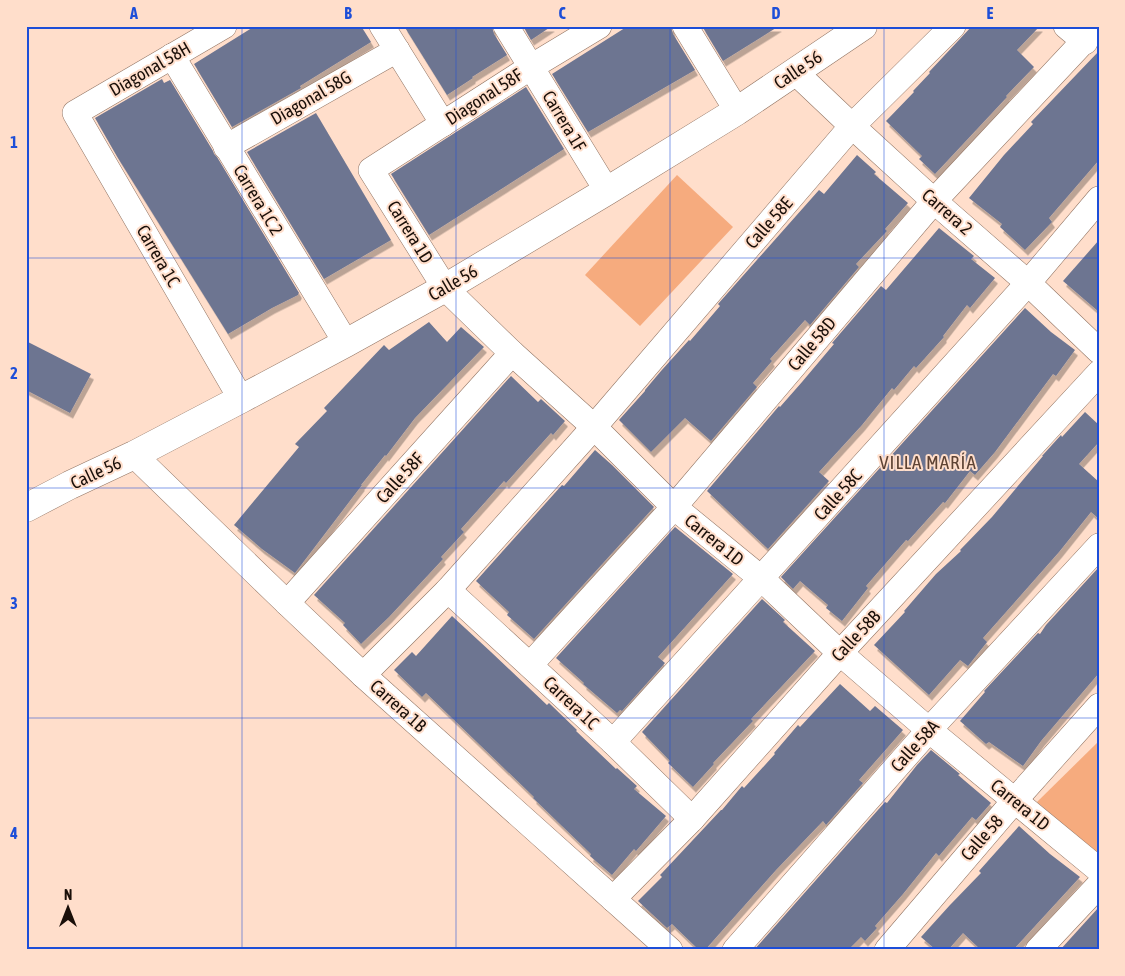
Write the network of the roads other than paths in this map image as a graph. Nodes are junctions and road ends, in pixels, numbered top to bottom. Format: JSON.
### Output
{"nodes":[{"id":1,"x":224,"y":26,"type":"edge"},
{"id":2,"x":382,"y":26,"type":"edge"},
{"id":3,"x":506,"y":26,"type":"edge"},
{"id":4,"x":599,"y":26,"type":"edge"},
{"id":5,"x":685,"y":26,"type":"edge"},
{"id":6,"x":953,"y":26,"type":"edge"},
{"id":7,"x":1066,"y":26,"type":"edge"},
{"id":8,"x":851,"y":29,"type":"edge"},
{"id":9,"x":1091,"y":34,"type":"edge"},
{"id":10,"x":397,"y":50,"type":"junction"},
{"id":11,"x":172,"y":56,"type":"junction"},
{"id":12,"x":532,"y":67,"type":"junction"},
{"id":13,"x":795,"y":72,"type":"junction"},
{"id":14,"x":737,"y":111,"type":"junction"},
{"id":15,"x":75,"y":112,"type":"joint"},
{"id":16,"x":443,"y":124,"type":"junction"},
{"id":17,"x":852,"y":126,"type":"junction"},
{"id":18,"x":226,"y":146,"type":"junction"},
{"id":19,"x":371,"y":170,"type":"joint"},
{"id":20,"x":607,"y":191,"type":"junction"},
{"id":21,"x":1099,"y":199,"type":"edge"},
{"id":22,"x":934,"y":201,"type":"junction"},
{"id":23,"x":1028,"y":283,"type":"junction"},
{"id":24,"x":445,"y":288,"type":"junction"},
{"id":25,"x":346,"y":343,"type":"junction"},
{"id":26,"x":1099,"y":351,"type":"edge"},
{"id":27,"x":512,"y":353,"type":"junction"},
{"id":28,"x":1099,"y":373,"type":"edge"},
{"id":29,"x":241,"y":399,"type":"junction"},
{"id":30,"x":594,"y":428,"type":"junction"},
{"id":31,"x":134,"y":454,"type":"junction"},
{"id":32,"x":674,"y":507,"type":"junction"},
{"id":33,"x":26,"y":508,"type":"edge"},
{"id":34,"x":1099,"y":546,"type":"edge"},
{"id":35,"x":762,"y":579,"type":"junction"},
{"id":36,"x":448,"y":590,"type":"junction"},
{"id":37,"x":287,"y":603,"type":"junction"},
{"id":38,"x":840,"y":653,"type":"junction"},
{"id":39,"x":530,"y":665,"type":"junction"},
{"id":40,"x":363,"y":675,"type":"junction"},
{"id":41,"x":1099,"y":706,"type":"edge"},
{"id":42,"x":929,"y":730,"type":"junction"},
{"id":43,"x":613,"y":742,"type":"junction"},
{"id":44,"x":1015,"y":800,"type":"junction"},
{"id":45,"x":692,"y":819,"type":"junction"},
{"id":46,"x":1099,"y":870,"type":"edge"},
{"id":47,"x":1099,"y":885,"type":"edge"},
{"id":48,"x":613,"y":899,"type":"junction"},
{"id":49,"x":670,"y":950,"type":"edge"},
{"id":50,"x":735,"y":950,"type":"edge"},
{"id":51,"x":887,"y":950,"type":"edge"},
{"id":52,"x":1038,"y":950,"type":"edge"}],
"edges":[{"from":1,"to":11,"type":"street","name":"Diagonal 58H"},
{"from":2,"to":10,"type":"street"},
{"from":3,"to":12,"type":"street","name":"Carrera 1F"},
{"from":4,"to":12,"type":"street","name":"Diagonal 58F"},
{"from":5,"to":14,"type":"street"},
{"from":6,"to":17,"type":"street","name":"Calle 58E"},
{"from":7,"to":9,"type":"street"},
{"from":8,"to":13,"type":"main road","name":"Calle 56"},
{"from":9,"to":22,"type":"street","name":"Calle 58D"},
{"from":10,"to":16,"type":"street"},
{"from":10,"to":18,"type":"street","name":"Diagonal 58G"},
{"from":11,"to":15,"type":"street","name":"Diagonal 58H"},
{"from":11,"to":18,"type":"street","name":"Carrera 1C 2"},
{"from":12,"to":16,"type":"street","name":"Diagonal 58F"},
{"from":12,"to":20,"type":"street","name":"Carrera 1F"},
{"from":13,"to":14,"type":"main road","name":"Calle 56"},
{"from":13,"to":17,"type":"street","name":"Carrera 2"},
{"from":14,"to":20,"type":"main road","name":"Calle 56"},
{"from":15,"to":29,"type":"street","name":"Carrera 1C"},
{"from":16,"to":19,"type":"street","name":"Diagonal 58F"},
{"from":17,"to":22,"type":"street","name":"Carrera 2"},
{"from":17,"to":30,"type":"street","name":"Calle 58E"},
{"from":18,"to":25,"type":"street","name":"Carrera 1C 2"},
{"from":19,"to":24,"type":"street","name":"Carrera 1D"},
{"from":20,"to":24,"type":"main road","name":"Calle 56"},
{"from":21,"to":23,"type":"street","name":"Calle 58C"},
{"from":22,"to":23,"type":"street","name":"Carrera 2"},
{"from":22,"to":32,"type":"street","name":"Calle 58D"},
{"from":23,"to":26,"type":"street","name":"Carrera 2"},
{"from":23,"to":35,"type":"street","name":"Calle 58C"},
{"from":24,"to":25,"type":"main road","name":"Calle 56"},
{"from":24,"to":27,"type":"street","name":"Carrera 1D"},
{"from":25,"to":29,"type":"main road","name":"Calle 56"},
{"from":27,"to":30,"type":"street","name":"Carrera 1D"},
{"from":27,"to":37,"type":"street","name":"Calle 58F"},
{"from":28,"to":38,"type":"street","name":"Calle 58B"},
{"from":29,"to":31,"type":"main road","name":"Calle 56"},
{"from":30,"to":32,"type":"street","name":"Carrera 1D"},
{"from":30,"to":36,"type":"street"},
{"from":31,"to":33,"type":"main road","name":"Calle 56"},
{"from":31,"to":37,"type":"street","name":"Carrera 1B"},
{"from":32,"to":35,"type":"street","name":"Carrera 1D"},
{"from":32,"to":39,"type":"street","name":"Calle 58D"},
{"from":34,"to":42,"type":"street","name":"Calle 58A"},
{"from":35,"to":38,"type":"street","name":"Carrera 1D"},
{"from":35,"to":43,"type":"street","name":"Calle 58C"},
{"from":36,"to":39,"type":"street","name":"Carrera 1C"},
{"from":36,"to":40,"type":"street"},
{"from":37,"to":40,"type":"street","name":"Carrera 1B"},
{"from":38,"to":42,"type":"street","name":"Carrera 1D"},
{"from":38,"to":45,"type":"street","name":"Calle 58B"},
{"from":39,"to":43,"type":"street","name":"Carrera 1C"},
{"from":40,"to":48,"type":"street","name":"Carrera 1B"},
{"from":41,"to":44,"type":"street","name":"Calle 58"},
{"from":42,"to":44,"type":"street","name":"Carrera 1D"},
{"from":42,"to":50,"type":"street","name":"Calle 58A"},
{"from":43,"to":45,"type":"street","name":"Carrera 1C"},
{"from":44,"to":46,"type":"street","name":"Carrera 1D"},
{"from":44,"to":51,"type":"street","name":"Calle 58"},
{"from":45,"to":48,"type":"street","name":"Calle 58B"},
{"from":47,"to":52,"type":"street"},
{"from":48,"to":49,"type":"street","name":"Carrera 1B"}]}
